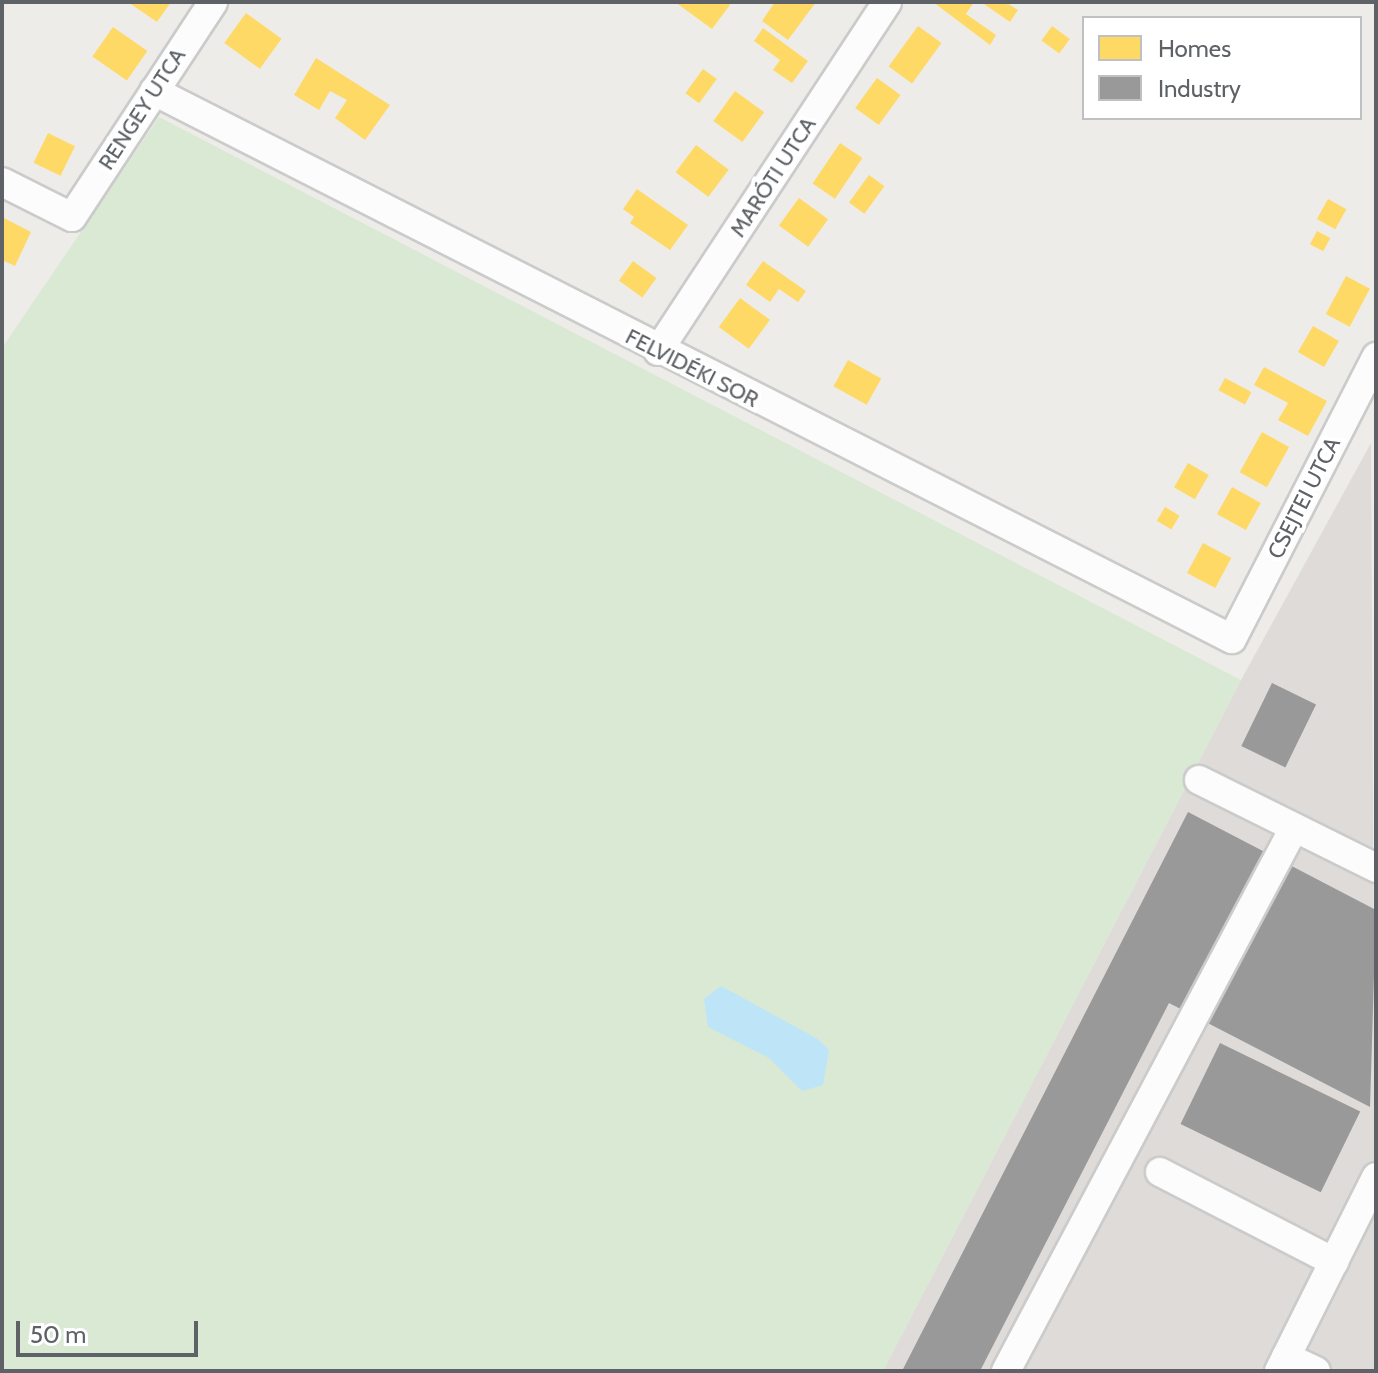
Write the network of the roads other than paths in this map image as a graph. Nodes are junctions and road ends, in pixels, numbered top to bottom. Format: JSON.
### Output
{"nodes":[{"id":1,"x":213,"y":2,"type":"edge"},
{"id":2,"x":887,"y":2,"type":"edge"},
{"id":3,"x":154,"y":91,"type":"junction"},
{"id":4,"x":2,"y":182,"type":"edge"},
{"id":5,"x":658,"y":351,"type":"junction"},
{"id":6,"x":1376,"y":357,"type":"edge"},
{"id":7,"x":1364,"y":407,"type":"edge"},
{"id":8,"x":1232,"y":639,"type":"joint"},
{"id":9,"x":1199,"y":780,"type":"dead end"},
{"id":10,"x":1294,"y":828,"type":"junction"},
{"id":11,"x":1376,"y":868,"type":"edge"},
{"id":12,"x":1160,"y":1172,"type":"dead end"},
{"id":13,"x":1376,"y":1177,"type":"edge"},
{"id":14,"x":1334,"y":1262,"type":"junction"},
{"id":15,"x":1283,"y":1364,"type":"edge"},
{"id":16,"x":1006,"y":1371,"type":"edge"},
{"id":17,"x":1316,"y":1371,"type":"edge"}],
"edges":[{"from":1,"to":3,"type":"street","name":"RENGEY UTCA"},
{"from":2,"to":5,"type":"street","name":"MARÓTI UTCA"},
{"from":3,"to":4,"type":"street","name":"RENGEY UTCA"},
{"from":3,"to":5,"type":"street","name":"FELVIDÉKI SOR"},
{"from":5,"to":8,"type":"street","name":"FELVIDÉKI SOR"},
{"from":6,"to":7,"type":"street","name":"CSEJTEI UTCA"},
{"from":7,"to":8,"type":"street","name":"CSEJTEI UTCA"},
{"from":9,"to":10,"type":"street"},
{"from":10,"to":11,"type":"street"},
{"from":10,"to":16,"type":"street"},
{"from":12,"to":14,"type":"street"},
{"from":13,"to":14,"type":"street"},
{"from":14,"to":15,"type":"street"},
{"from":15,"to":17,"type":"street"}]}
